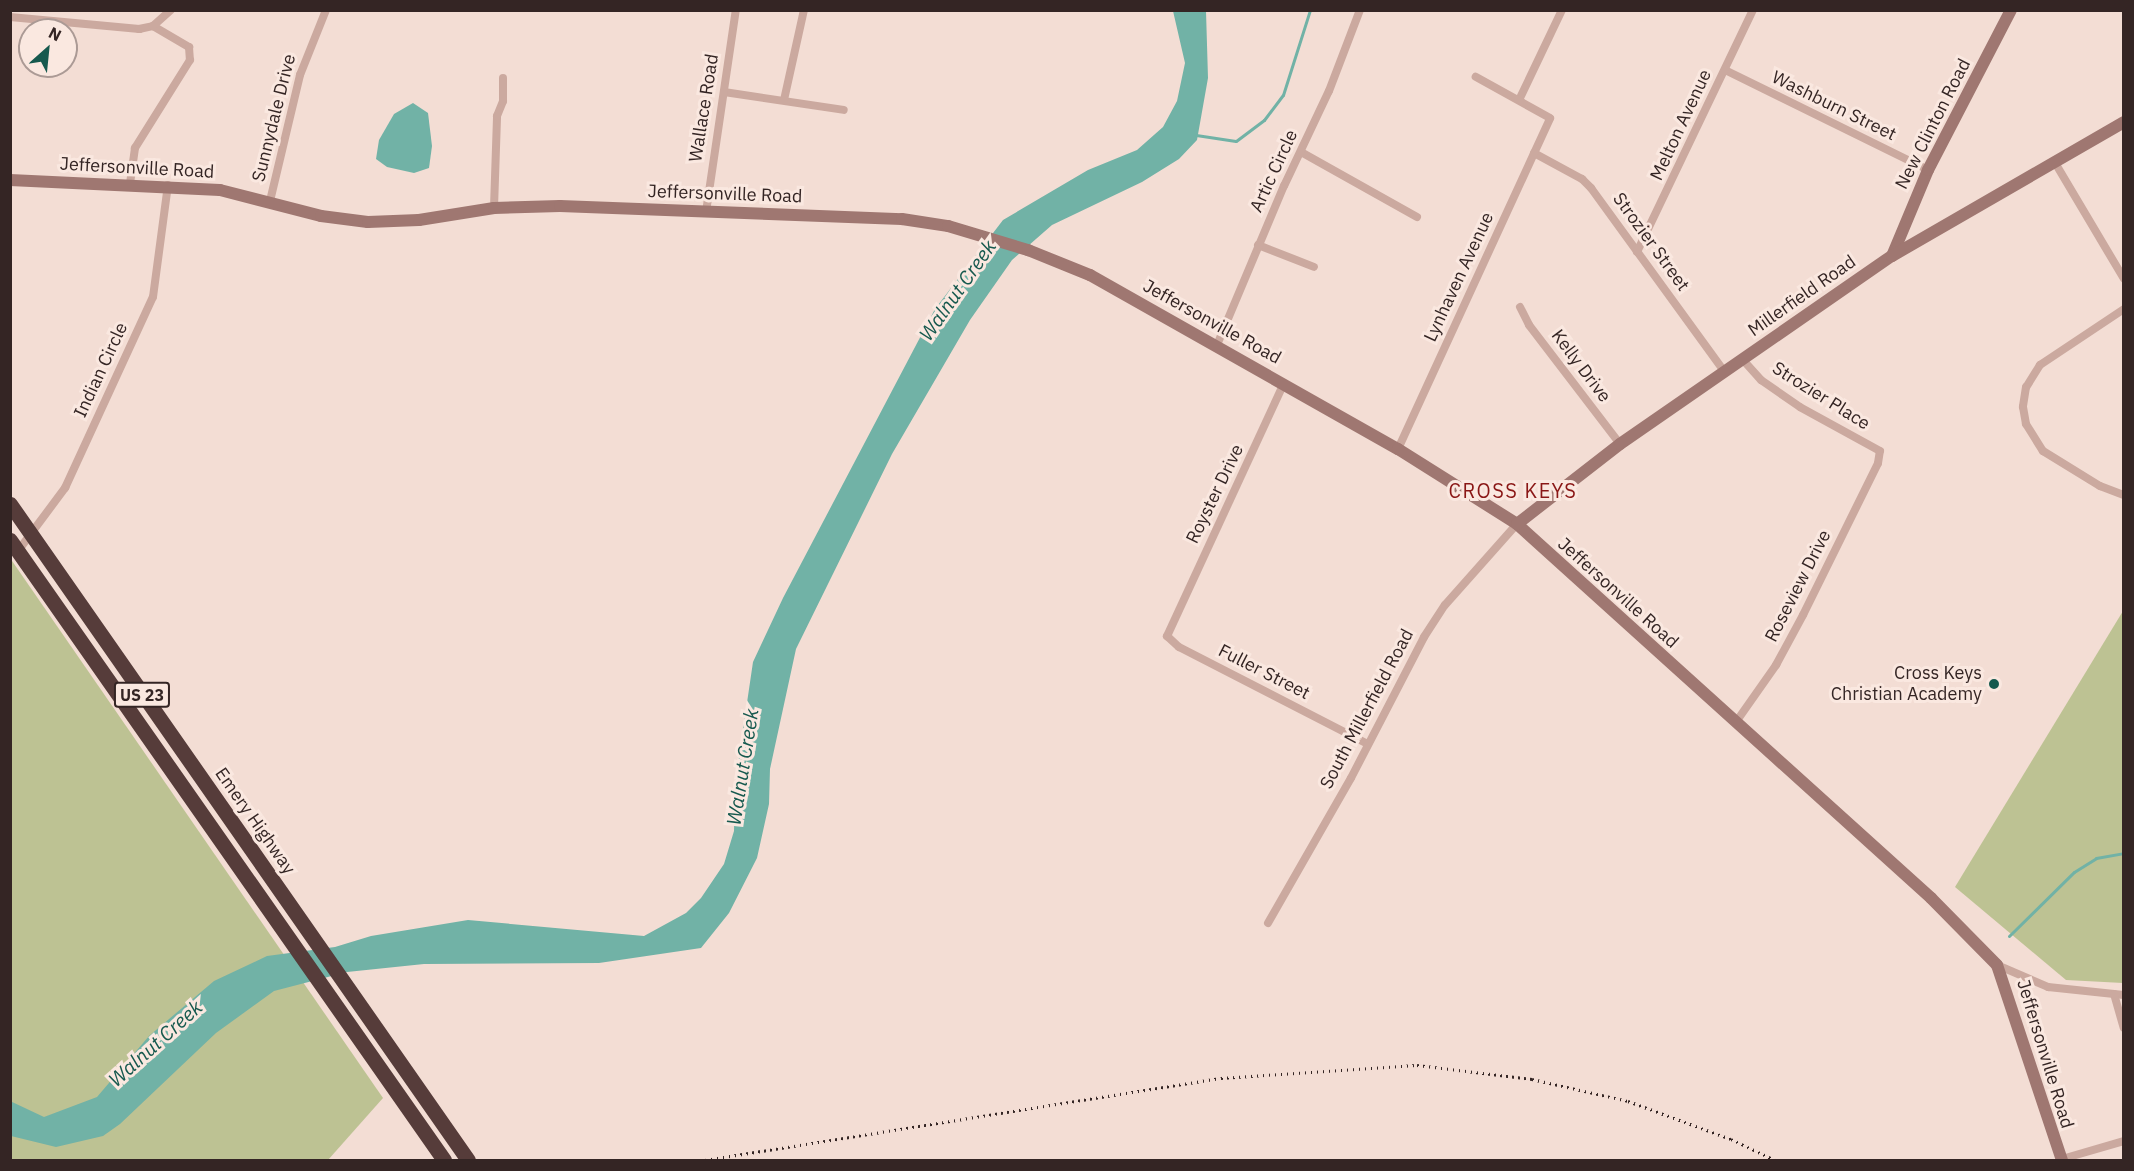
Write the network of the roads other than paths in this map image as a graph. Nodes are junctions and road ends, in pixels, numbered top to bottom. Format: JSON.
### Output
{"nodes":[{"id":1,"x":171,"y":10,"type":"edge"},
{"id":2,"x":326,"y":10,"type":"edge"},
{"id":3,"x":736,"y":10,"type":"edge"},
{"id":4,"x":804,"y":10,"type":"edge"},
{"id":5,"x":1360,"y":10,"type":"edge"},
{"id":6,"x":1562,"y":10,"type":"edge"},
{"id":7,"x":1753,"y":10,"type":"edge"},
{"id":8,"x":2011,"y":10,"type":"edge"},
{"id":9,"x":10,"y":17,"type":"edge"},
{"id":10,"x":153,"y":26,"type":"junction"},
{"id":11,"x":1725,"y":70,"type":"junction"},
{"id":12,"x":1476,"y":76,"type":"dead end"},
{"id":13,"x":503,"y":78,"type":"dead end"},
{"id":14,"x":724,"y":92,"type":"junction"},
{"id":15,"x":1520,"y":98,"type":"junction"},
{"id":16,"x":784,"y":100,"type":"junction"},
{"id":17,"x":844,"y":110,"type":"dead end"},
{"id":18,"x":2124,"y":122,"type":"edge"},
{"id":19,"x":1301,"y":152,"type":"junction"},
{"id":20,"x":1534,"y":153,"type":"junction"},
{"id":21,"x":2054,"y":161,"type":"junction"},
{"id":22,"x":1928,"y":170,"type":"junction"},
{"id":23,"x":10,"y":180,"type":"edge"},
{"id":24,"x":130,"y":184,"type":"junction"},
{"id":25,"x":168,"y":185,"type":"junction"},
{"id":26,"x":270,"y":201,"type":"junction"},
{"id":27,"x":494,"y":208,"type":"junction"},
{"id":28,"x":706,"y":212,"type":"junction"},
{"id":29,"x":1417,"y":217,"type":"dead end"},
{"id":30,"x":1258,"y":245,"type":"junction"},
{"id":31,"x":1637,"y":252,"type":"junction"},
{"id":32,"x":1892,"y":256,"type":"junction"},
{"id":33,"x":1314,"y":267,"type":"dead end"},
{"id":34,"x":2124,"y":279,"type":"edge"},
{"id":35,"x":1520,"y":307,"type":"dead end"},
{"id":36,"x":2124,"y":309,"type":"edge"},
{"id":37,"x":1217,"y":345,"type":"junction"},
{"id":38,"x":1742,"y":359,"type":"junction"},
{"id":39,"x":1724,"y":370,"type":"junction"},
{"id":40,"x":1284,"y":383,"type":"junction"},
{"id":41,"x":1620,"y":444,"type":"junction"},
{"id":42,"x":1398,"y":449,"type":"junction"},
{"id":43,"x":1879,"y":459,"type":"joint"},
{"id":44,"x":2124,"y":495,"type":"edge"},
{"id":45,"x":10,"y":504,"type":"edge"},
{"id":46,"x":1516,"y":525,"type":"junction"},
{"id":47,"x":31,"y":534,"type":"junction"},
{"id":48,"x":14,"y":546,"type":"edge"},
{"id":49,"x":1173,"y":618,"type":"joint"},
{"id":50,"x":1736,"y":722,"type":"junction"},
{"id":51,"x":1366,"y":743,"type":"junction"},
{"id":52,"x":1268,"y":923,"type":"dead end"},
{"id":53,"x":1997,"y":965,"type":"junction"},
{"id":54,"x":2119,"y":995,"type":"edge"},
{"id":55,"x":2124,"y":1028,"type":"edge"},
{"id":56,"x":416,"y":1089,"type":"junction"},
{"id":57,"x":401,"y":1098,"type":"junction"},
{"id":58,"x":2124,"y":1141,"type":"edge"},
{"id":59,"x":2062,"y":1160,"type":"edge"},
{"id":60,"x":444,"y":1161,"type":"edge"},
{"id":61,"x":468,"y":1161,"type":"edge"}],
"edges":[{"from":1,"to":10,"type":"street"},
{"from":2,"to":26,"type":"street","name":"Sunnydale Drive"},
{"from":3,"to":14,"type":"street","name":"Wallace Road"},
{"from":4,"to":16,"type":"street"},
{"from":5,"to":19,"type":"street","name":"Artic Circle"},
{"from":6,"to":15,"type":"street"},
{"from":7,"to":11,"type":"street","name":"Melton Avenue"},
{"from":8,"to":22,"type":"street","name":"New Clinton Road"},
{"from":9,"to":10,"type":"street"},
{"from":10,"to":24,"type":"street"},
{"from":11,"to":22,"type":"street","name":"Washburn Street"},
{"from":11,"to":31,"type":"street","name":"Melton Avenue"},
{"from":12,"to":15,"type":"street"},
{"from":13,"to":27,"type":"street"},
{"from":14,"to":16,"type":"street"},
{"from":14,"to":28,"type":"street","name":"Wallace Road"},
{"from":15,"to":20,"type":"street","name":"Lynhaven Avenue"},
{"from":16,"to":17,"type":"street"},
{"from":18,"to":21,"type":"street","name":"Millerfield Road"},
{"from":19,"to":29,"type":"street"},
{"from":19,"to":30,"type":"street","name":"Artic Circle"},
{"from":20,"to":31,"type":"street","name":"Strozier Street"},
{"from":20,"to":42,"type":"street","name":"Lynhaven Avenue"},
{"from":21,"to":32,"type":"street","name":"Millerfield Road"},
{"from":21,"to":34,"type":"street"},
{"from":22,"to":32,"type":"street","name":"New Clinton Road"},
{"from":23,"to":24,"type":"street","name":"Jeffersonville Road"},
{"from":24,"to":25,"type":"street","name":"Jeffersonville Road"},
{"from":25,"to":26,"type":"street","name":"Jeffersonville Road"},
{"from":25,"to":47,"type":"street","name":"Indian Circle"},
{"from":26,"to":27,"type":"street","name":"Jeffersonville Road"},
{"from":27,"to":28,"type":"street","name":"Jeffersonville Road"},
{"from":28,"to":37,"type":"street","name":"Jeffersonville Road"},
{"from":30,"to":33,"type":"street"},
{"from":30,"to":37,"type":"street","name":"Artic Circle"},
{"from":31,"to":39,"type":"street","name":"Strozier Street"},
{"from":32,"to":38,"type":"street","name":"Millerfield Road"},
{"from":35,"to":41,"type":"street","name":"Kelly Drive"},
{"from":36,"to":44,"type":"street"},
{"from":37,"to":40,"type":"street","name":"Jeffersonville Road"},
{"from":38,"to":39,"type":"street","name":"Millerfield Road"},
{"from":38,"to":43,"type":"street","name":"Strozier Place"},
{"from":39,"to":41,"type":"street","name":"Millerfield Road"},
{"from":40,"to":42,"type":"street","name":"Jeffersonville Road"},
{"from":40,"to":49,"type":"street","name":"Royster Drive"},
{"from":41,"to":46,"type":"street","name":"Millerfield Road"},
{"from":42,"to":46,"type":"street","name":"Jeffersonville Road"},
{"from":43,"to":50,"type":"street","name":"Roseview Drive"},
{"from":45,"to":47,"type":"highway","name":"Emery Highway","number":"US 23"},
{"from":46,"to":50,"type":"street","name":"Jeffersonville Road"},
{"from":46,"to":51,"type":"street","name":"South Millerfield Road"},
{"from":47,"to":48,"type":"street","name":"Indian Circle"},
{"from":47,"to":56,"type":"highway","name":"Emery Highway","number":"US 23"},
{"from":48,"to":57,"type":"highway","number":"US 23"},
{"from":49,"to":51,"type":"street","name":"Fuller Street"},
{"from":50,"to":53,"type":"street","name":"Jeffersonville Road"},
{"from":51,"to":52,"type":"street","name":"South Millerfield Road"},
{"from":53,"to":54,"type":"street"},
{"from":53,"to":59,"type":"street","name":"Jeffersonville Road"},
{"from":54,"to":55,"type":"street"},
{"from":56,"to":57,"type":"highway"},
{"from":56,"to":61,"type":"highway","name":"Emery Highway","number":"US 23"},
{"from":57,"to":60,"type":"highway","number":"US 23"},
{"from":58,"to":59,"type":"street"}]}
